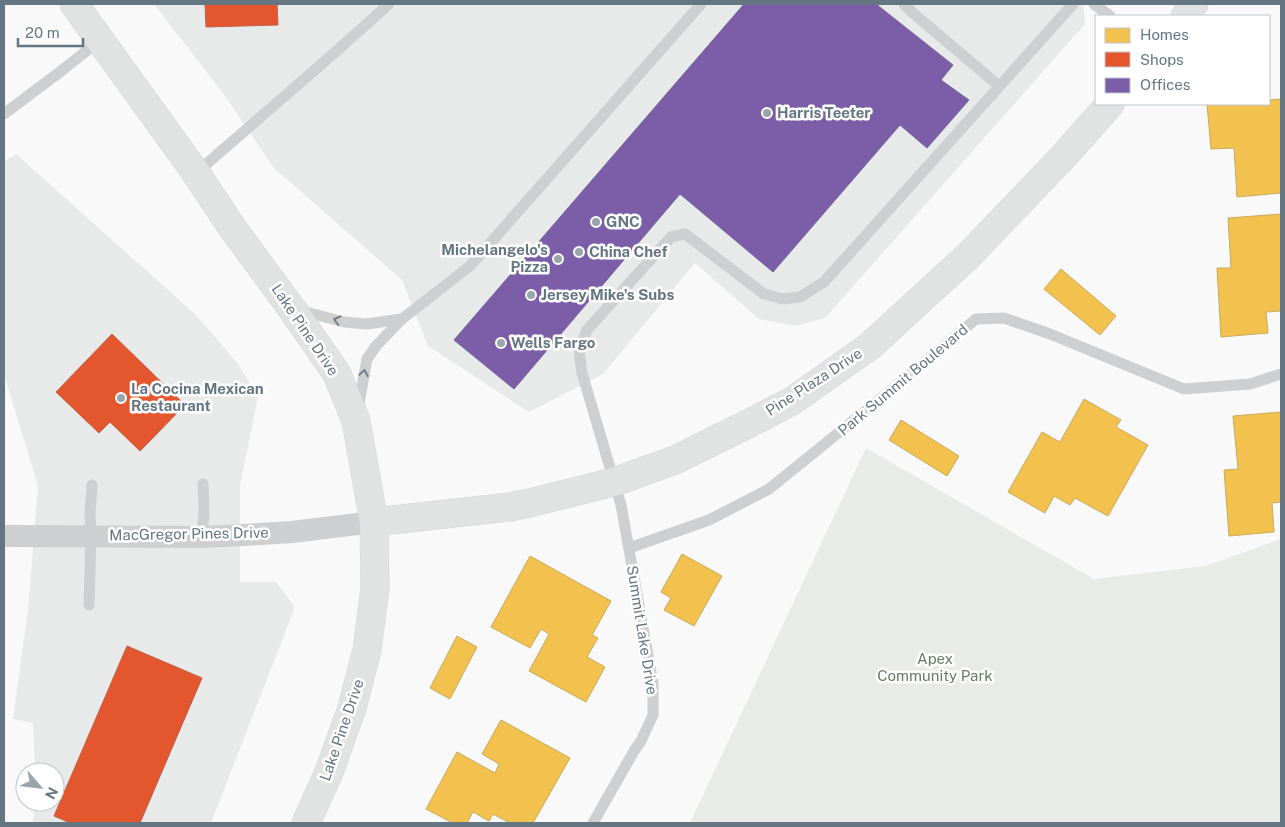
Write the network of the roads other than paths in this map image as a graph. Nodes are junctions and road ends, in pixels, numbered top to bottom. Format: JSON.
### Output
{"nodes":[{"id":1,"x":74,"y":4,"type":"edge"},
{"id":2,"x":389,"y":4,"type":"edge"},
{"id":3,"x":701,"y":4,"type":"edge"},
{"id":4,"x":904,"y":4,"type":"edge"},
{"id":5,"x":1073,"y":4,"type":"edge"},
{"id":6,"x":1094,"y":4,"type":"edge"},
{"id":7,"x":1194,"y":4,"type":"edge"},
{"id":8,"x":1109,"y":15,"type":"edge"},
{"id":9,"x":1186,"y":15,"type":"edge"},
{"id":10,"x":100,"y":40,"type":"junction"},
{"id":11,"x":999,"y":86,"type":"junction"},
{"id":12,"x":1109,"y":105,"type":"edge"},
{"id":13,"x":4,"y":114,"type":"edge"},
{"id":14,"x":196,"y":173,"type":"junction"},
{"id":15,"x":292,"y":309,"type":"junction"},
{"id":16,"x":402,"y":319,"type":"junction"},
{"id":17,"x":1281,"y":374,"type":"edge"},
{"id":18,"x":356,"y":421,"type":"junction"},
{"id":19,"x":614,"y":482,"type":"junction"},
{"id":20,"x":203,"y":484,"type":"dead end"},
{"id":21,"x":92,"y":485,"type":"dead end"},
{"id":22,"x":374,"y":522,"type":"junction"},
{"id":23,"x":4,"y":536,"type":"edge"},
{"id":24,"x":91,"y":536,"type":"junction"},
{"id":25,"x":202,"y":537,"type":"junction"},
{"id":26,"x":629,"y":548,"type":"junction"},
{"id":27,"x":89,"y":605,"type":"dead end"},
{"id":28,"x":306,"y":823,"type":"edge"},
{"id":29,"x":592,"y":823,"type":"edge"}],
"edges":[{"from":1,"to":10,"type":"main road","name":"Lake Pine Drive"},
{"from":2,"to":14,"type":"lane"},
{"from":3,"to":16,"type":"lane"},
{"from":4,"to":11,"type":"lane"},
{"from":5,"to":11,"type":"lane"},
{"from":6,"to":8,"type":"lane"},
{"from":7,"to":9,"type":"main road"},
{"from":10,"to":13,"type":"lane"},
{"from":10,"to":14,"type":"main road","name":"Lake Pine Drive"},
{"from":11,"to":19,"type":"lane","name":"Summit Lake Drive"},
{"from":12,"to":19,"type":"main road","name":"Pine Plaza Drive"},
{"from":14,"to":15,"type":"main road","name":"Lake Pine Drive"},
{"from":16,"to":15,"type":"lane","one_way":true},
{"from":15,"to":18,"type":"main road","name":"Lake Pine Drive"},
{"from":18,"to":16,"type":"lane","one_way":true},
{"from":17,"to":26,"type":"lane","name":"Park Summit Boulevard"},
{"from":18,"to":22,"type":"main road","name":"Lake Pine Drive"},
{"from":19,"to":22,"type":"main road","name":"Pine Plaza Drive"},
{"from":19,"to":26,"type":"lane","name":"Summit Lake Drive"},
{"from":20,"to":25,"type":"lane"},
{"from":21,"to":24,"type":"lane"},
{"from":22,"to":25,"type":"street","name":"MacGregor Pines Drive"},
{"from":22,"to":28,"type":"main road","name":"Lake Pine Drive"},
{"from":23,"to":24,"type":"street","name":"MacGregor Pines Drive"},
{"from":24,"to":25,"type":"street","name":"MacGregor Pines Drive"},
{"from":24,"to":27,"type":"lane"},
{"from":26,"to":29,"type":"lane","name":"Summit Lake Drive"}]}
